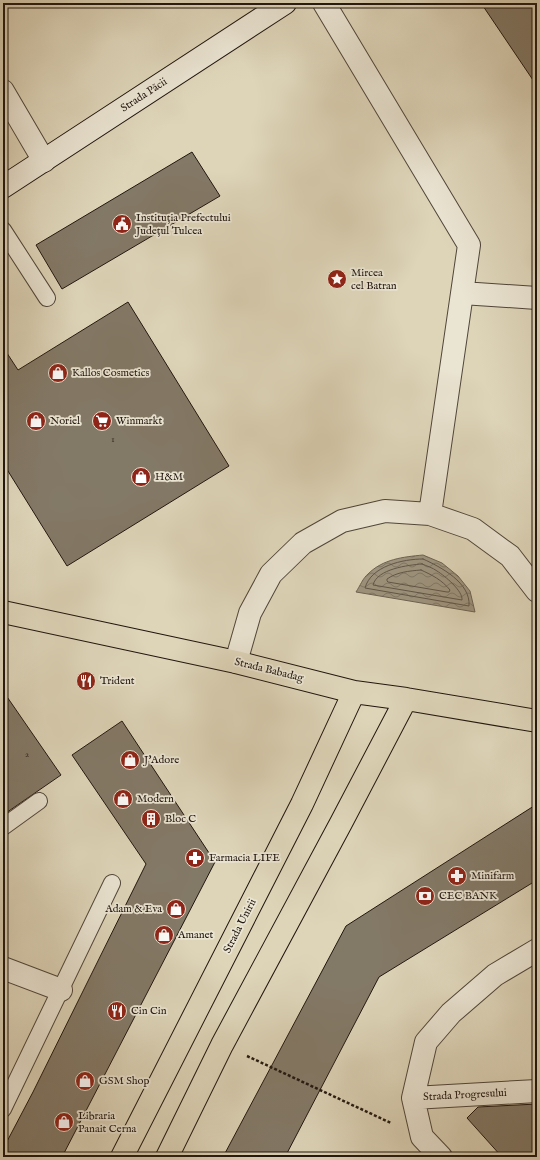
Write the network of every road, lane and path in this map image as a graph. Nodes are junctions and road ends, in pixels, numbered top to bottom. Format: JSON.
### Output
{"nodes":[{"id":1,"x":285,"y":3,"type":"edge"},
{"id":2,"x":324,"y":3,"type":"edge"},
{"id":3,"x":3,"y":91,"type":"edge"},
{"id":4,"x":44,"y":161,"type":"junction"},
{"id":5,"x":3,"y":187,"type":"edge"},
{"id":6,"x":3,"y":230,"type":"edge"},
{"id":7,"x":462,"y":293,"type":"junction"},
{"id":8,"x":47,"y":298,"type":"dead end"},
{"id":9,"x":537,"y":298,"type":"edge"},
{"id":10,"x":430,"y":514,"type":"junction"},
{"id":11,"x":537,"y":591,"type":"edge"},
{"id":12,"x":3,"y":612,"type":"edge"},
{"id":13,"x":236,"y":662,"type":"junction"},
{"id":14,"x":354,"y":692,"type":"junction"},
{"id":15,"x":406,"y":699,"type":"junction"},
{"id":16,"x":537,"y":721,"type":"edge"},
{"id":17,"x":39,"y":801,"type":"dead end"},
{"id":18,"x":3,"y":827,"type":"edge"},
{"id":19,"x":112,"y":883,"type":"dead end"},
{"id":20,"x":537,"y":950,"type":"edge"},
{"id":21,"x":3,"y":968,"type":"edge"},
{"id":22,"x":61,"y":990,"type":"junction"},
{"id":23,"x":222,"y":1045,"type":"junction"},
{"id":24,"x":537,"y":1092,"type":"edge"},
{"id":25,"x":413,"y":1098,"type":"junction"},
{"id":26,"x":3,"y":1109,"type":"edge"},
{"id":27,"x":422,"y":1137,"type":"junction"},
{"id":28,"x":122,"y":1157,"type":"edge"},
{"id":29,"x":167,"y":1157,"type":"edge"},
{"id":30,"x":441,"y":1157,"type":"edge"}],
"edges":[{"from":1,"to":4,"type":"street","name":"Strada Păcii"},
{"from":2,"to":7,"type":"street"},
{"from":3,"to":4,"type":"street"},
{"from":4,"to":5,"type":"street","name":"Strada Păcii"},
{"from":6,"to":8,"type":"lane"},
{"from":7,"to":9,"type":"street"},
{"from":7,"to":10,"type":"street"},
{"from":10,"to":11,"type":"street"},
{"from":10,"to":13,"type":"street"},
{"from":12,"to":13,"type":"main road","name":"Strada Babadag"},
{"from":13,"to":14,"type":"main road","name":"Strada Babadag"},
{"from":14,"to":15,"type":"main road","name":"Strada Babadag"},
{"from":14,"to":28,"type":"main road","name":"Strada Unirii"},
{"from":15,"to":16,"type":"main road","name":"Strada Babadag"},
{"from":15,"to":23,"type":"main road"},
{"from":17,"to":18,"type":"lane"},
{"from":19,"to":22,"type":"lane"},
{"from":20,"to":25,"type":"street"},
{"from":21,"to":22,"type":"street"},
{"from":22,"to":26,"type":"lane"},
{"from":23,"to":27,"type":"path"},
{"from":23,"to":29,"type":"main road"},
{"from":24,"to":25,"type":"street","name":"Strada Progresului"},
{"from":25,"to":27,"type":"street","name":"Strada Progresului"},
{"from":27,"to":30,"type":"street"}]}
